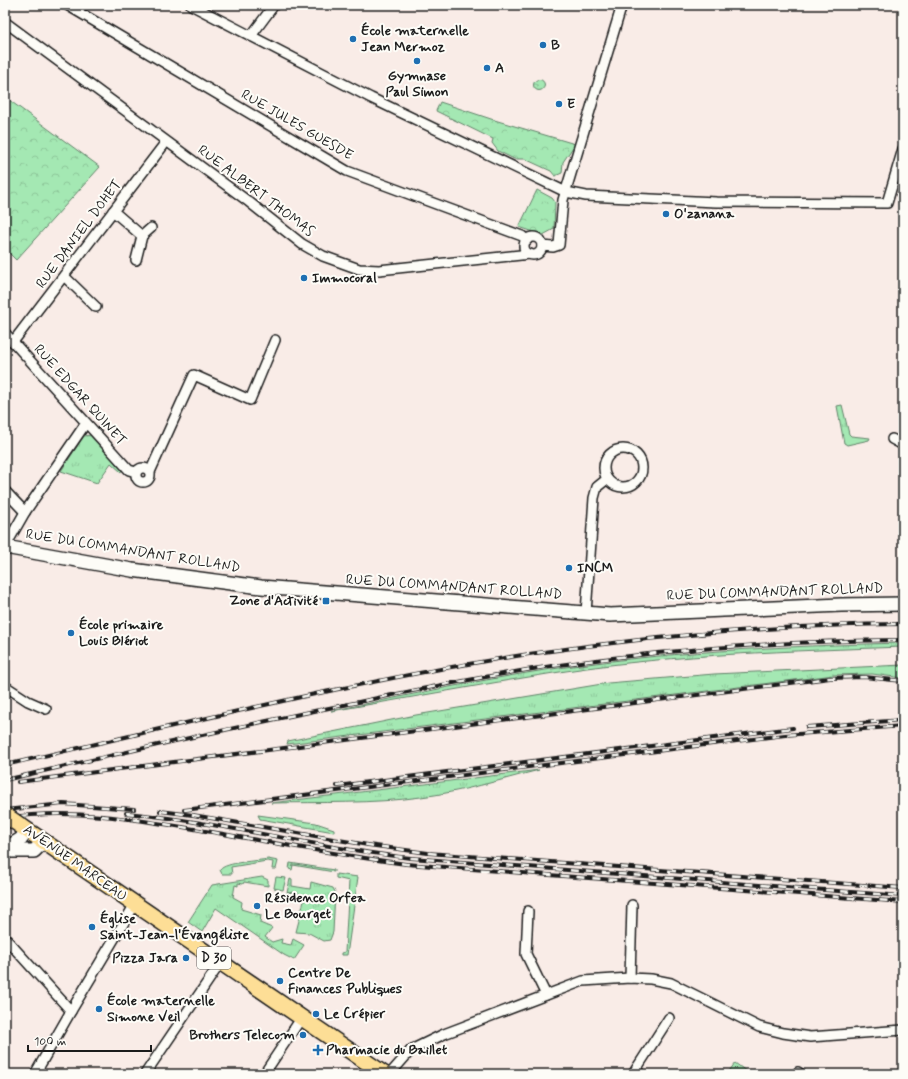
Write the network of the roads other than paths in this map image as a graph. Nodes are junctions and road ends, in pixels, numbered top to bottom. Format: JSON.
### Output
{"nodes":[{"id":1,"x":67,"y":5,"type":"edge"},
{"id":2,"x":191,"y":5,"type":"edge"},
{"id":3,"x":274,"y":5,"type":"edge"},
{"id":4,"x":622,"y":5,"type":"edge"},
{"id":5,"x":5,"y":22,"type":"edge"},
{"id":6,"x":251,"y":36,"type":"junction"},
{"id":7,"x":166,"y":142,"type":"junction"},
{"id":8,"x":901,"y":154,"type":"edge"},
{"id":9,"x":566,"y":192,"type":"junction"},
{"id":10,"x":113,"y":211,"type":"junction"},
{"id":11,"x":151,"y":228,"type":"dead end"},
{"id":12,"x":142,"y":236,"type":"junction"},
{"id":13,"x":527,"y":240,"type":"junction"},
{"id":14,"x":542,"y":246,"type":"junction"},
{"id":15,"x":530,"y":254,"type":"junction"},
{"id":16,"x":136,"y":260,"type":"dead end"},
{"id":17,"x":64,"y":276,"type":"junction"},
{"id":18,"x":96,"y":307,"type":"dead end"},
{"id":19,"x":5,"y":333,"type":"edge"},
{"id":20,"x":275,"y":340,"type":"dead end"},
{"id":21,"x":13,"y":342,"type":"junction"},
{"id":22,"x":86,"y":423,"type":"junction"},
{"id":23,"x":892,"y":439,"type":"dead end"},
{"id":24,"x":903,"y":445,"type":"edge"},
{"id":25,"x":607,"y":479,"type":"junction"},
{"id":26,"x":5,"y":491,"type":"edge"},
{"id":27,"x":25,"y":512,"type":"junction"},
{"id":28,"x":5,"y":547,"type":"edge"},
{"id":29,"x":903,"y":604,"type":"edge"},
{"id":30,"x":586,"y":613,"type":"junction"},
{"id":31,"x":5,"y":686,"type":"edge"},
{"id":32,"x":46,"y":709,"type":"dead end"},
{"id":33,"x":5,"y":815,"type":"edge"},
{"id":34,"x":24,"y":828,"type":"junction"},
{"id":35,"x":44,"y":842,"type":"junction"},
{"id":36,"x":5,"y":850,"type":"edge"},
{"id":37,"x":135,"y":904,"type":"junction"},
{"id":38,"x":632,"y":905,"type":"dead end"},
{"id":39,"x":528,"y":911,"type":"dead end"},
{"id":40,"x":5,"y":938,"type":"edge"},
{"id":41,"x":221,"y":962,"type":"junction"},
{"id":42,"x":630,"y":978,"type":"junction"},
{"id":43,"x":546,"y":995,"type":"junction"},
{"id":44,"x":71,"y":1011,"type":"junction"},
{"id":45,"x":302,"y":1017,"type":"junction"},
{"id":46,"x":669,"y":1018,"type":"dead end"},
{"id":47,"x":903,"y":1030,"type":"edge"},
{"id":48,"x":35,"y":1074,"type":"edge"},
{"id":49,"x":145,"y":1074,"type":"edge"},
{"id":50,"x":264,"y":1074,"type":"edge"},
{"id":51,"x":385,"y":1074,"type":"edge"},
{"id":52,"x":633,"y":1074,"type":"edge"}],
"edges":[{"from":1,"to":13,"type":"street","name":"RUE JULES GUESDE"},
{"from":2,"to":6,"type":"street"},
{"from":3,"to":6,"type":"street"},
{"from":4,"to":9,"type":"street"},
{"from":5,"to":7,"type":"street","name":"RUE ALBERT THOMAS"},
{"from":6,"to":9,"type":"street"},
{"from":7,"to":10,"type":"street","name":"RUE DANIEL DOHET"},
{"from":7,"to":15,"type":"street","name":"RUE ALBERT THOMAS"},
{"from":8,"to":9,"type":"street"},
{"from":9,"to":14,"type":"street"},
{"from":10,"to":12,"type":"street"},
{"from":10,"to":17,"type":"street","name":"RUE DANIEL DOHET"},
{"from":11,"to":12,"type":"street"},
{"from":12,"to":16,"type":"street"},
{"from":13,"to":14,"type":"street","name":"RUE JULES GUESDE"},
{"from":13,"to":15,"type":"street"},
{"from":14,"to":15,"type":"street"},
{"from":17,"to":18,"type":"street"},
{"from":17,"to":21,"type":"street","name":"RUE DANIEL DOHET"},
{"from":19,"to":21,"type":"street","name":"RUE EDGAR QUINET"},
{"from":20,"to":22,"type":"street","name":"RUE EDGAR QUINET"},
{"from":21,"to":22,"type":"street","name":"RUE EDGAR QUINET"},
{"from":22,"to":27,"type":"street"},
{"from":23,"to":24,"type":"street"},
{"from":25,"to":25,"type":"street"},
{"from":25,"to":30,"type":"street"},
{"from":26,"to":27,"type":"street"},
{"from":27,"to":28,"type":"street"},
{"from":28,"to":30,"type":"street","name":"RUE DU COMMANDANT ROLLAND"},
{"from":29,"to":30,"type":"street","name":"RUE DU COMMANDANT ROLLAND"},
{"from":31,"to":32,"type":"street"},
{"from":33,"to":34,"type":"main road","name":"AVENUE MARCEAU","number":"D 30","bridge":true},
{"from":34,"to":35,"type":"main road","name":"AVENUE MARCEAU","number":"D 30"},
{"from":34,"to":36,"type":"street"},
{"from":35,"to":36,"type":"street"},
{"from":35,"to":37,"type":"main road","name":"AVENUE MARCEAU","number":"D 30"},
{"from":37,"to":41,"type":"main road","name":"AVENUE MARCEAU","number":"D 30"},
{"from":37,"to":44,"type":"street"},
{"from":38,"to":42,"type":"street"},
{"from":39,"to":43,"type":"street"},
{"from":40,"to":44,"type":"street"},
{"from":41,"to":45,"type":"main road","name":"AVENUE MARCEAU","number":"D 30"},
{"from":41,"to":49,"type":"street"},
{"from":42,"to":43,"type":"street"},
{"from":42,"to":47,"type":"street"},
{"from":43,"to":51,"type":"street"},
{"from":44,"to":48,"type":"street"},
{"from":45,"to":50,"type":"street"},
{"from":45,"to":51,"type":"main road","name":"AVENUE MARCEAU","number":"D 30"},
{"from":46,"to":52,"type":"street"}]}
